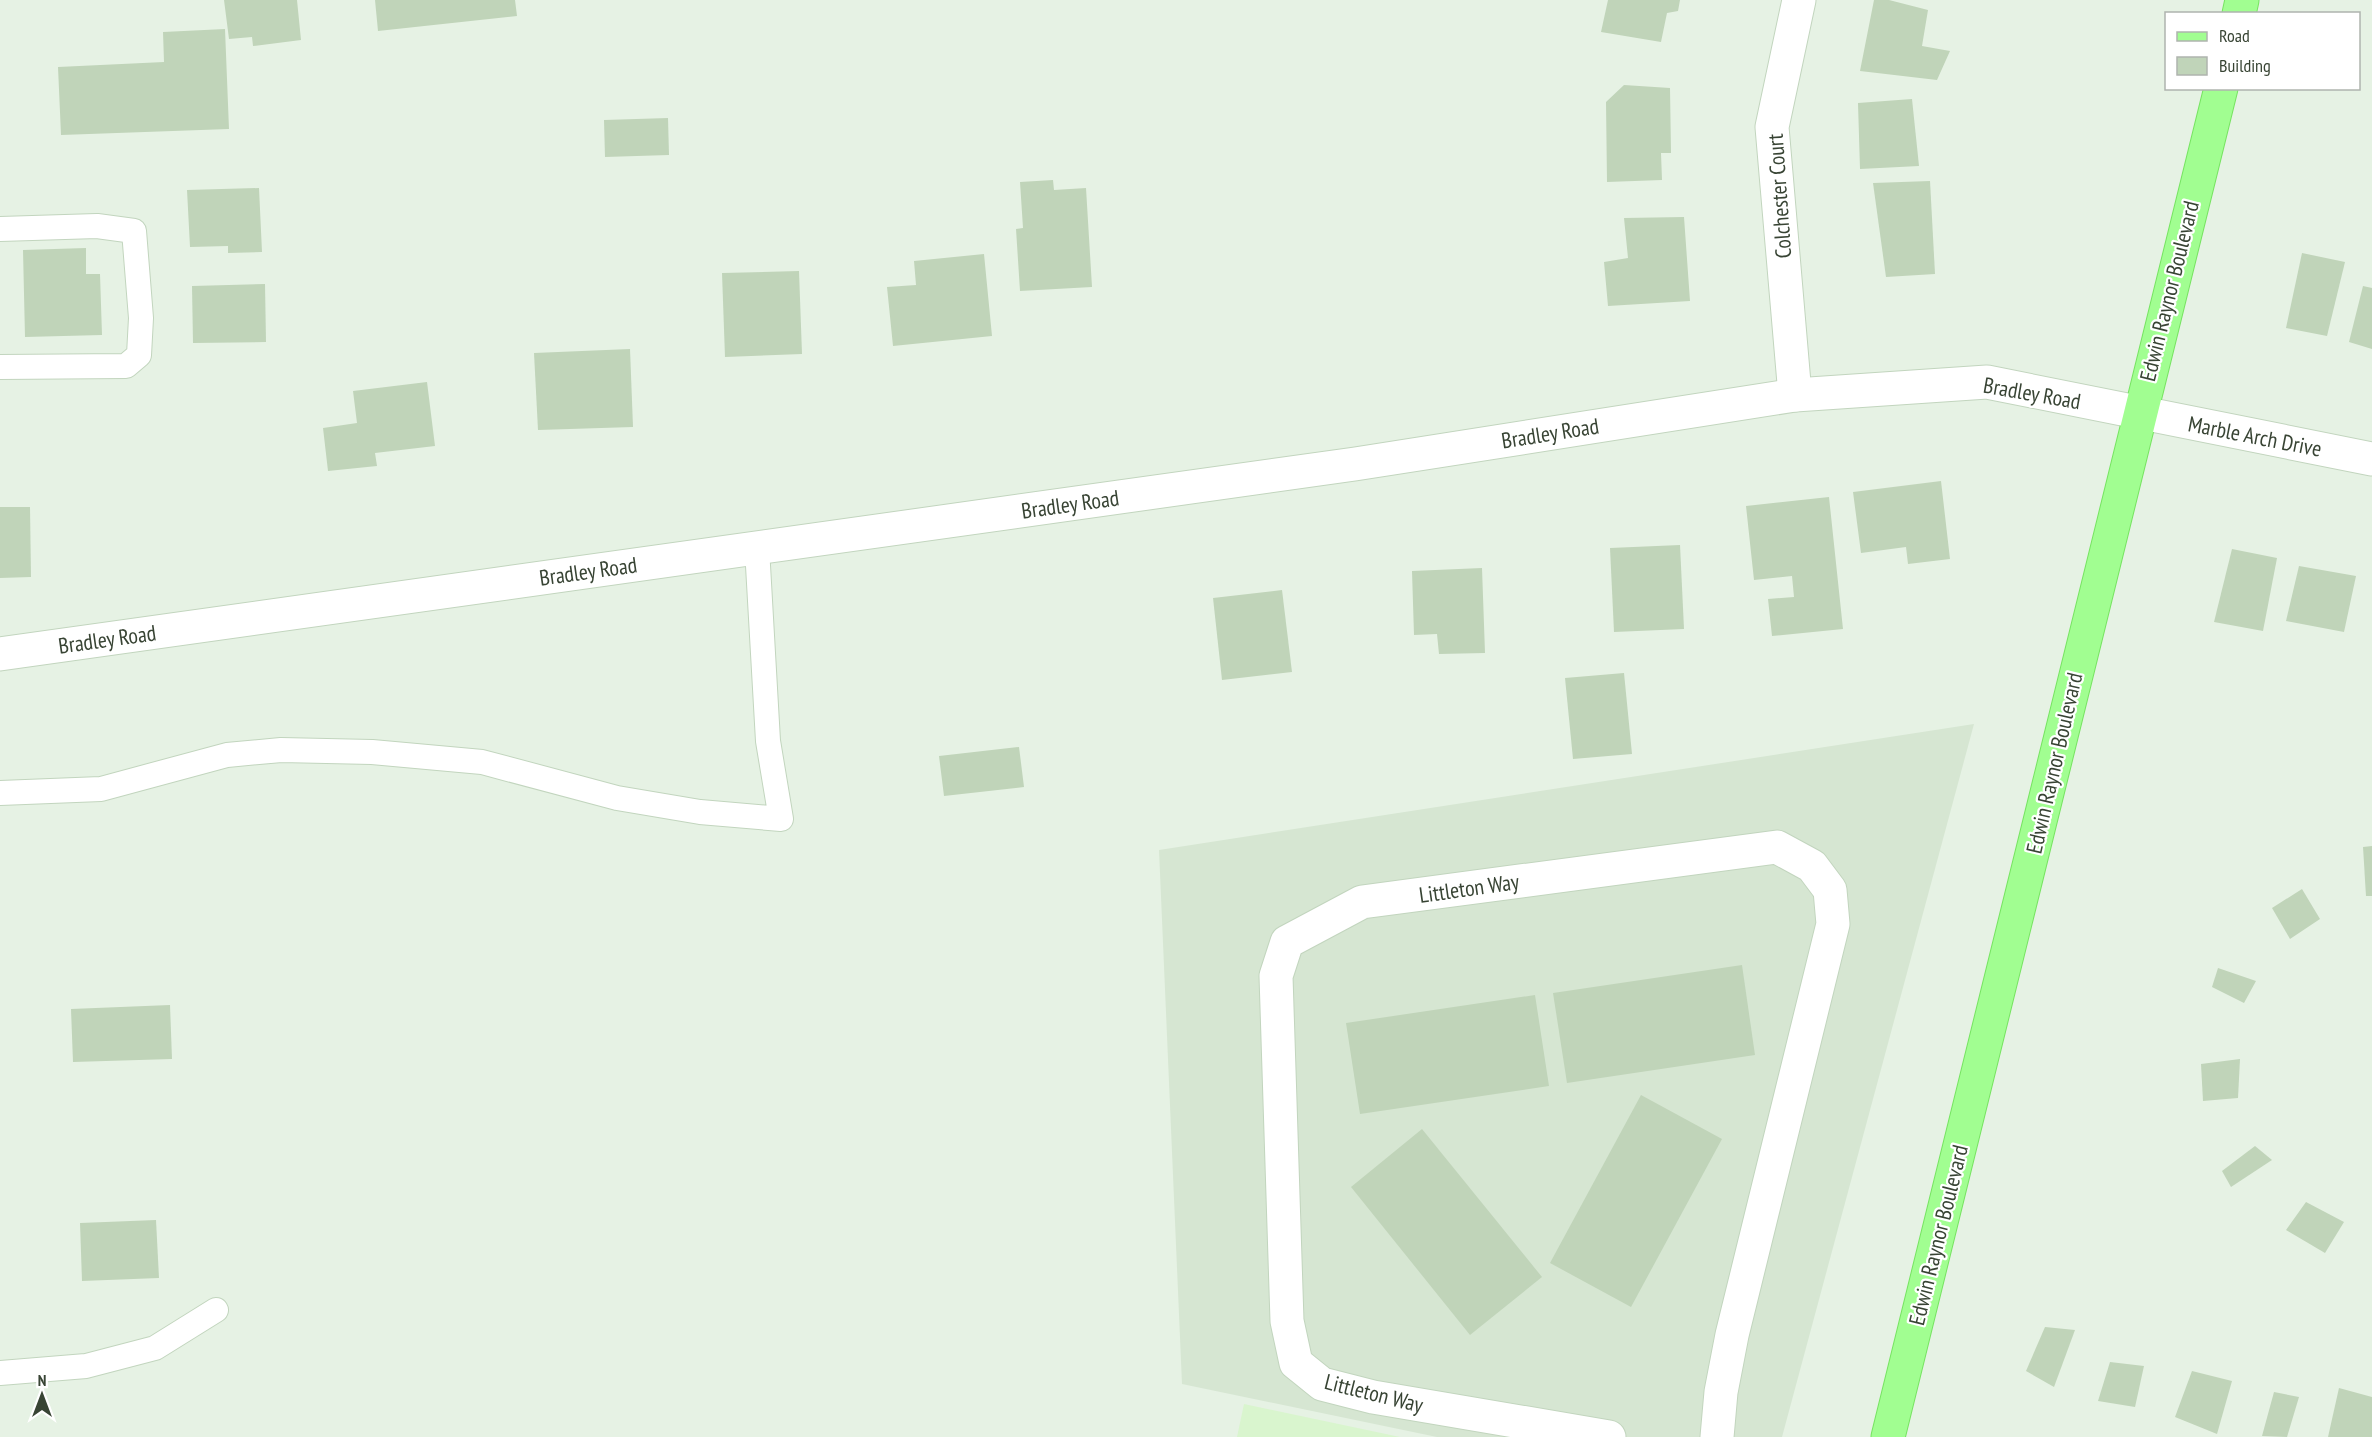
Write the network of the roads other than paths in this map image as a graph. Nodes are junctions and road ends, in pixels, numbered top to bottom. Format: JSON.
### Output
{"nodes":[{"id":1,"x":1799,"y":0,"type":"edge"},
{"id":2,"x":2220,"y":90,"type":"edge"},
{"id":3,"x":0,"y":228,"type":"edge"},
{"id":4,"x":0,"y":367,"type":"edge"},
{"id":5,"x":1795,"y":394,"type":"junction"},
{"id":6,"x":2138,"y":413,"type":"junction"},
{"id":7,"x":2372,"y":459,"type":"edge"},
{"id":8,"x":757,"y":548,"type":"junction"},
{"id":9,"x":0,"y":654,"type":"edge"},
{"id":10,"x":0,"y":793,"type":"edge"},
{"id":11,"x":216,"y":1310,"type":"dead end"},
{"id":12,"x":0,"y":1373,"type":"edge"},
{"id":13,"x":1609,"y":1437,"type":"edge"},
{"id":14,"x":1717,"y":1437,"type":"edge"},
{"id":15,"x":1888,"y":1437,"type":"edge"}],
"edges":[{"from":1,"to":5,"type":"street","name":"Colchester Court"},
{"from":2,"to":6,"type":"main road","name":"Edwin Raynor Boulevard"},
{"from":3,"to":4,"type":"lane"},
{"from":5,"to":6,"type":"street","name":"Bradley Road"},
{"from":5,"to":8,"type":"street","name":"Bradley Road"},
{"from":6,"to":7,"type":"street","name":"Marble Arch Drive"},
{"from":6,"to":15,"type":"main road","name":"Edwin Raynor Boulevard"},
{"from":8,"to":9,"type":"street","name":"Bradley Road"},
{"from":8,"to":10,"type":"lane"},
{"from":11,"to":12,"type":"lane"},
{"from":13,"to":14,"type":"street","name":"Littleton Way"}]}
